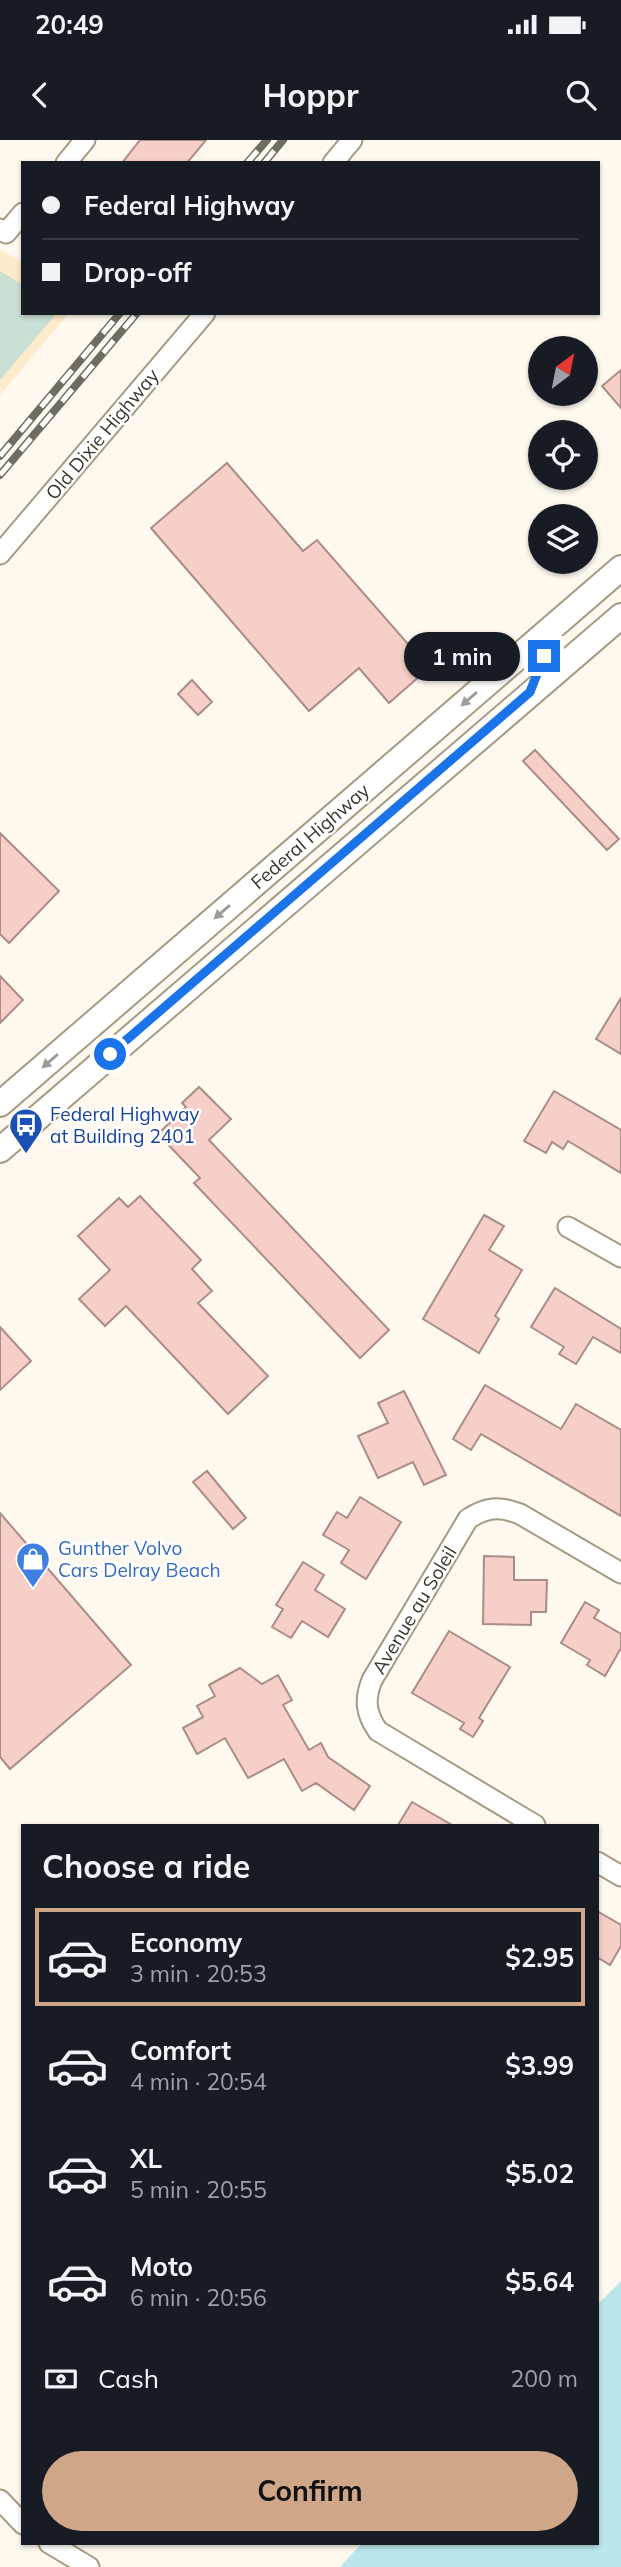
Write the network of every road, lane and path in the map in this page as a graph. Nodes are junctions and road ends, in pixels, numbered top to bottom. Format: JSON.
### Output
{"nodes":[{"id":1,"x":85,"y":140,"type":"edge"},
{"id":2,"x":352,"y":140,"type":"edge"},
{"id":3,"x":68,"y":161,"type":"edge"},
{"id":4,"x":335,"y":161,"type":"edge"},
{"id":5,"x":21,"y":215,"type":"edge"},
{"id":6,"x":3,"y":231,"type":"edge"},
{"id":7,"x":203,"y":315,"type":"edge"},
{"id":8,"x":0,"y":554,"type":"edge"},
{"id":9,"x":617,"y":571,"type":"edge"},
{"id":10,"x":621,"y":616,"type":"edge"},
{"id":11,"x":543,"y":635,"type":"junction"},
{"id":12,"x":580,"y":651,"type":"junction"},
{"id":13,"x":530,"y":692,"type":"junction"},
{"id":14,"x":0,"y":1104,"type":"edge"},
{"id":15,"x":0,"y":1150,"type":"edge"},
{"id":16,"x":568,"y":1227,"type":"dead end"},
{"id":17,"x":621,"y":1257,"type":"edge"},
{"id":18,"x":621,"y":1573,"type":"edge"},
{"id":19,"x":533,"y":1824,"type":"edge"},
{"id":20,"x":599,"y":1863,"type":"edge"},
{"id":21,"x":621,"y":1876,"type":"edge"},
{"id":22,"x":0,"y":2500,"type":"edge"},
{"id":23,"x":21,"y":2522,"type":"edge"},
{"id":24,"x":52,"y":2545,"type":"edge"},
{"id":25,"x":89,"y":2567,"type":"edge"}],
"edges":[{"from":1,"to":3,"type":"street"},
{"from":2,"to":4,"type":"street"},
{"from":5,"to":6,"type":"street"},
{"from":7,"to":8,"type":"street","name":"Old Dixie Highway"},
{"from":9,"to":11,"type":"main road","name":"Federal Highway"},
{"from":9,"to":12,"type":"main road"},
{"from":10,"to":12,"type":"main road","name":"Federal Highway"},
{"from":11,"to":13,"type":"main road"},
{"from":11,"to":14,"type":"main road","name":"Federal Highway","one_way":true},
{"from":12,"to":13,"type":"main road","name":"Federal Highway"},
{"from":13,"to":15,"type":"main road","name":"Federal Highway"},
{"from":16,"to":17,"type":"street"},
{"from":18,"to":19,"type":"street","name":"Avenue au Soleil"},
{"from":20,"to":21,"type":"street"},
{"from":22,"to":23,"type":"street"},
{"from":24,"to":25,"type":"street"}]}
